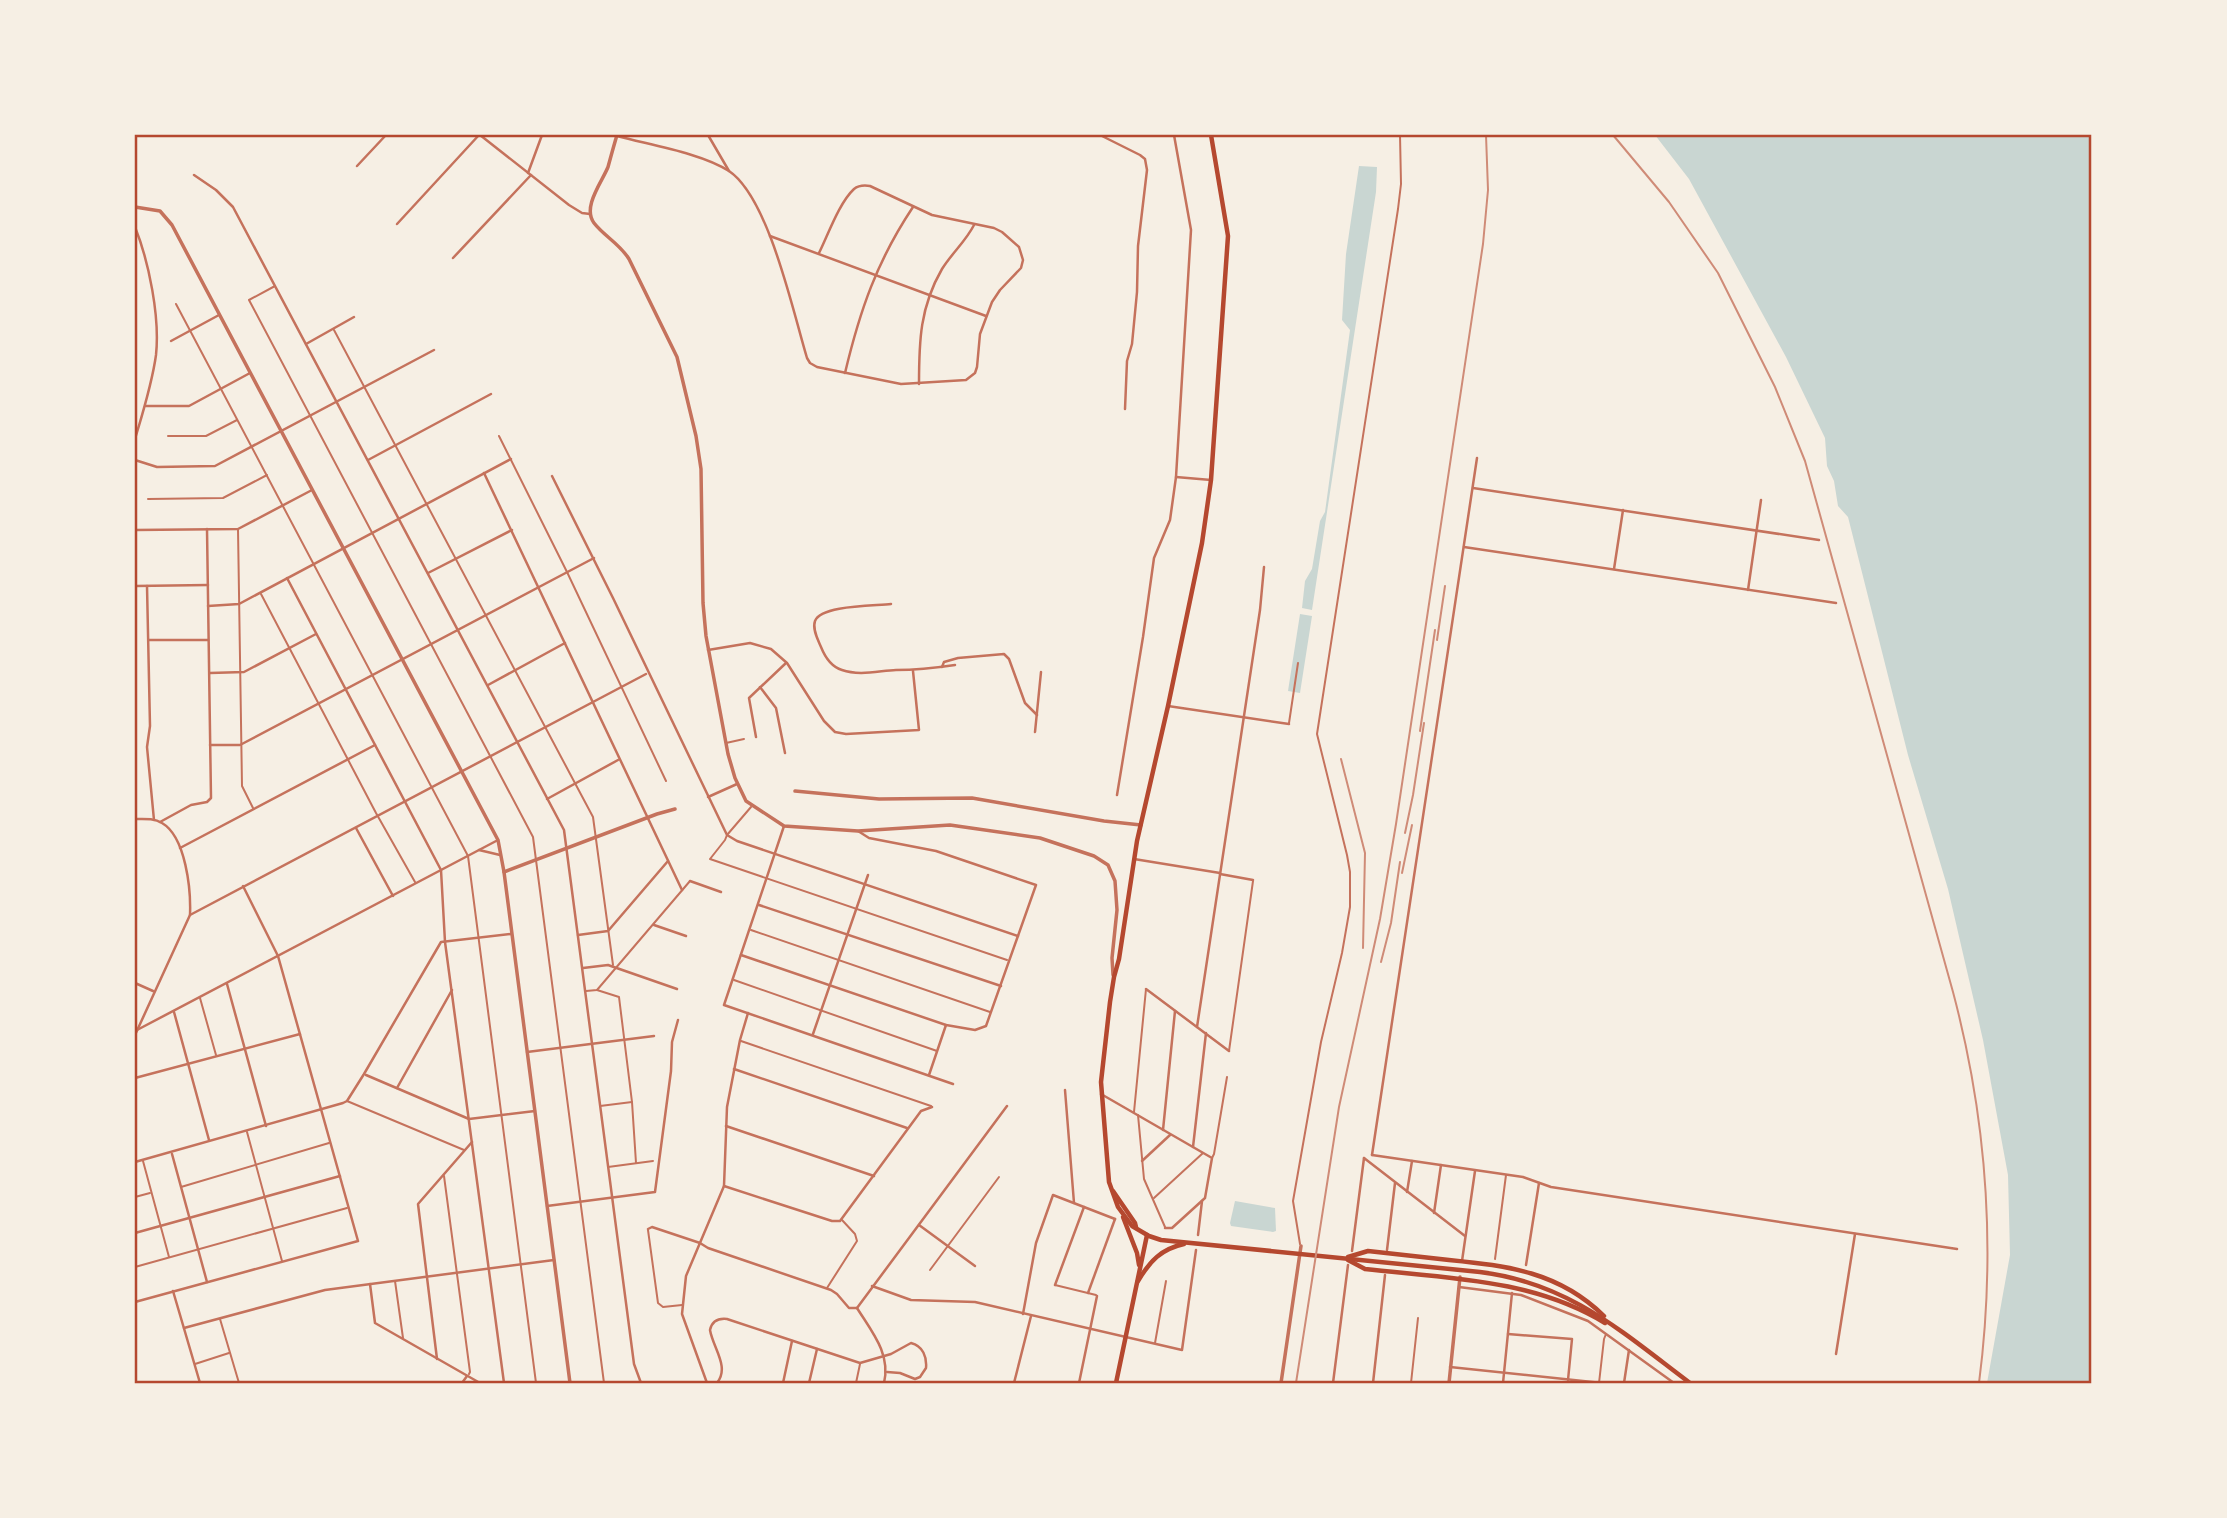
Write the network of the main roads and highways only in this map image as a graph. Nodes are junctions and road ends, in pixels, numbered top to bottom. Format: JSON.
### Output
{"nodes":[{"id":1,"x":1211,"y":135,"type":"edge"},
{"id":2,"x":1113,"y":1191,"type":"junction"},
{"id":3,"x":1122,"y":1213,"type":"junction"},
{"id":4,"x":1136,"y":1227,"type":"junction"},
{"id":5,"x":1147,"y":1235,"type":"junction"},
{"id":6,"x":1193,"y":1243,"type":"junction"},
{"id":7,"x":1346,"y":1258,"type":"junction"},
{"id":8,"x":1139,"y":1269,"type":"junction"},
{"id":9,"x":1136,"y":1284,"type":"junction"},
{"id":10,"x":1612,"y":1326,"type":"junction"},
{"id":11,"x":1116,"y":1383,"type":"edge"},
{"id":12,"x":1690,"y":1383,"type":"edge"}],
"edges":[{"from":1,"to":2,"type":"main road"},
{"from":2,"to":3,"type":"main road"},
{"from":2,"to":4,"type":"main road"},
{"from":3,"to":4,"type":"main road"},
{"from":3,"to":8,"type":"main road"},
{"from":4,"to":5,"type":"main road"},
{"from":5,"to":6,"type":"main road"},
{"from":5,"to":8,"type":"main road"},
{"from":6,"to":7,"type":"main road"},
{"from":6,"to":9,"type":"main road"},
{"from":7,"to":10,"type":"main road"},
{"from":7,"to":10,"type":"main road"},
{"from":7,"to":10,"type":"main road"},
{"from":8,"to":9,"type":"main road"},
{"from":9,"to":11,"type":"main road"},
{"from":10,"to":12,"type":"main road"}]}
